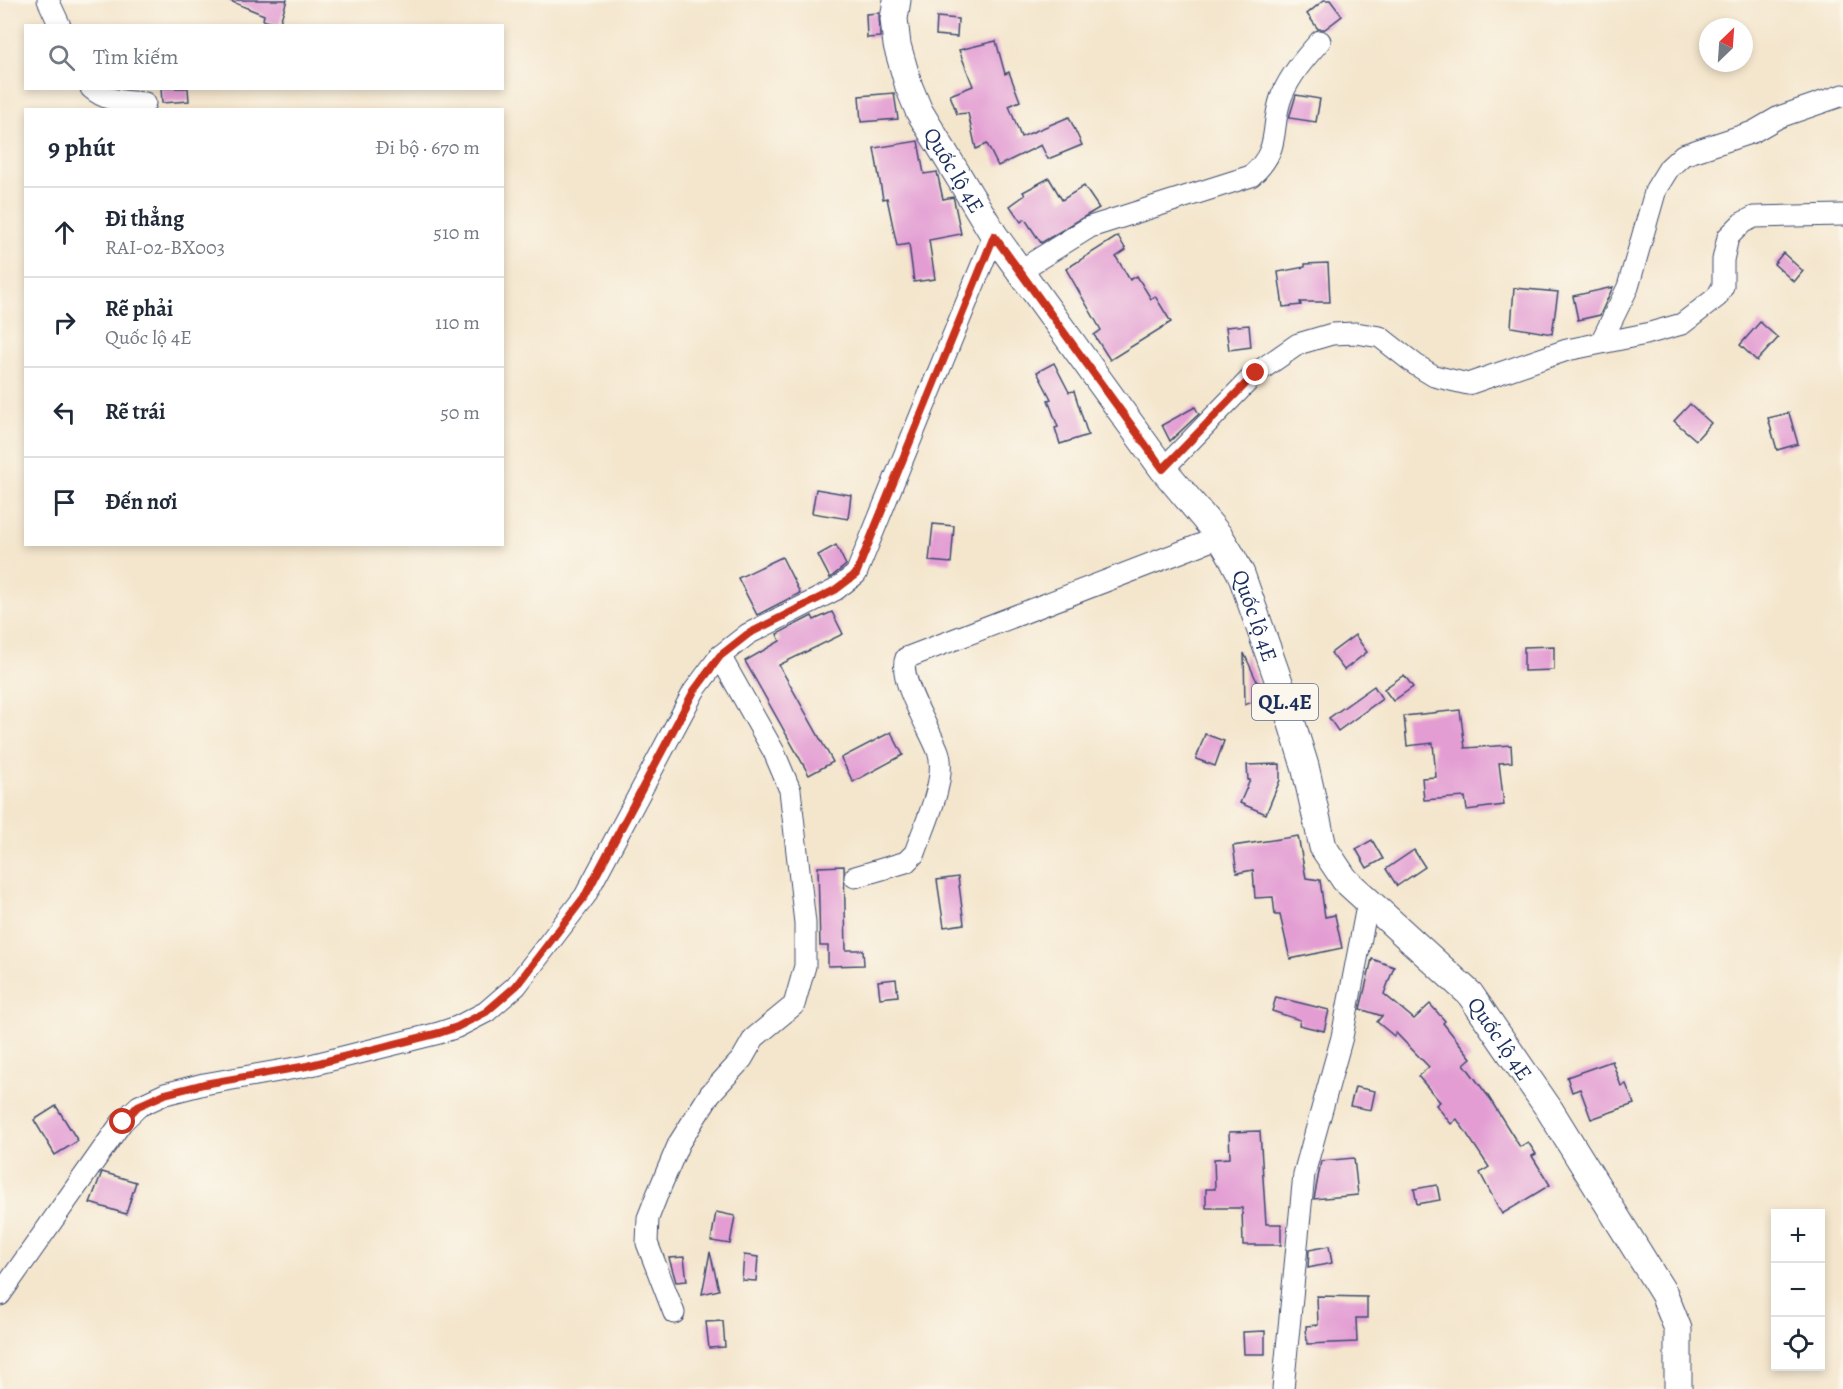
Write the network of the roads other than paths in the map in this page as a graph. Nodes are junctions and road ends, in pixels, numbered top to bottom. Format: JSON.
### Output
{"nodes":[{"id":1,"x":48,"y":0,"type":"edge"},
{"id":2,"x":897,"y":0,"type":"edge"},
{"id":3,"x":59,"y":24,"type":"edge"},
{"id":4,"x":1320,"y":41,"type":"dead end"},
{"id":5,"x":93,"y":90,"type":"edge"},
{"id":6,"x":1843,"y":95,"type":"edge"},
{"id":7,"x":145,"y":103,"type":"dead end"},
{"id":8,"x":1843,"y":215,"type":"edge"},
{"id":9,"x":994,"y":236,"type":"junction"},
{"id":10,"x":1021,"y":270,"type":"junction"},
{"id":11,"x":1601,"y":342,"type":"junction"},
{"id":12,"x":1163,"y":469,"type":"junction"},
{"id":13,"x":1220,"y":537,"type":"junction"},
{"id":14,"x":720,"y":656,"type":"junction"},
{"id":15,"x":855,"y":876,"type":"dead end"},
{"id":16,"x":1368,"y":901,"type":"junction"},
{"id":17,"x":2,"y":1291,"type":"edge"},
{"id":18,"x":674,"y":1313,"type":"dead end"},
{"id":19,"x":1283,"y":1389,"type":"edge"},
{"id":20,"x":1678,"y":1389,"type":"edge"}],
"edges":[{"from":1,"to":3,"type":"street"},
{"from":2,"to":9,"type":"main road","name":"Quốc lộ 4E","number":"QL.4E"},
{"from":4,"to":10,"type":"street"},
{"from":5,"to":7,"type":"street"},
{"from":6,"to":11,"type":"street"},
{"from":8,"to":11,"type":"street"},
{"from":9,"to":10,"type":"main road","name":"Quốc lộ 4E","number":"QL.4E"},
{"from":9,"to":14,"type":"street"},
{"from":10,"to":12,"type":"main road","name":"Quốc lộ 4E","number":"QL.4E"},
{"from":11,"to":12,"type":"street"},
{"from":12,"to":13,"type":"main road","name":"Quốc lộ 4E","number":"QL.4E"},
{"from":13,"to":15,"type":"street"},
{"from":13,"to":16,"type":"main road","name":"Quốc lộ 4E","number":"QL.4E"},
{"from":14,"to":17,"type":"street"},
{"from":14,"to":18,"type":"street"},
{"from":16,"to":19,"type":"street"},
{"from":16,"to":20,"type":"main road","name":"Quốc lộ 4E","number":"QL.4E"}]}
